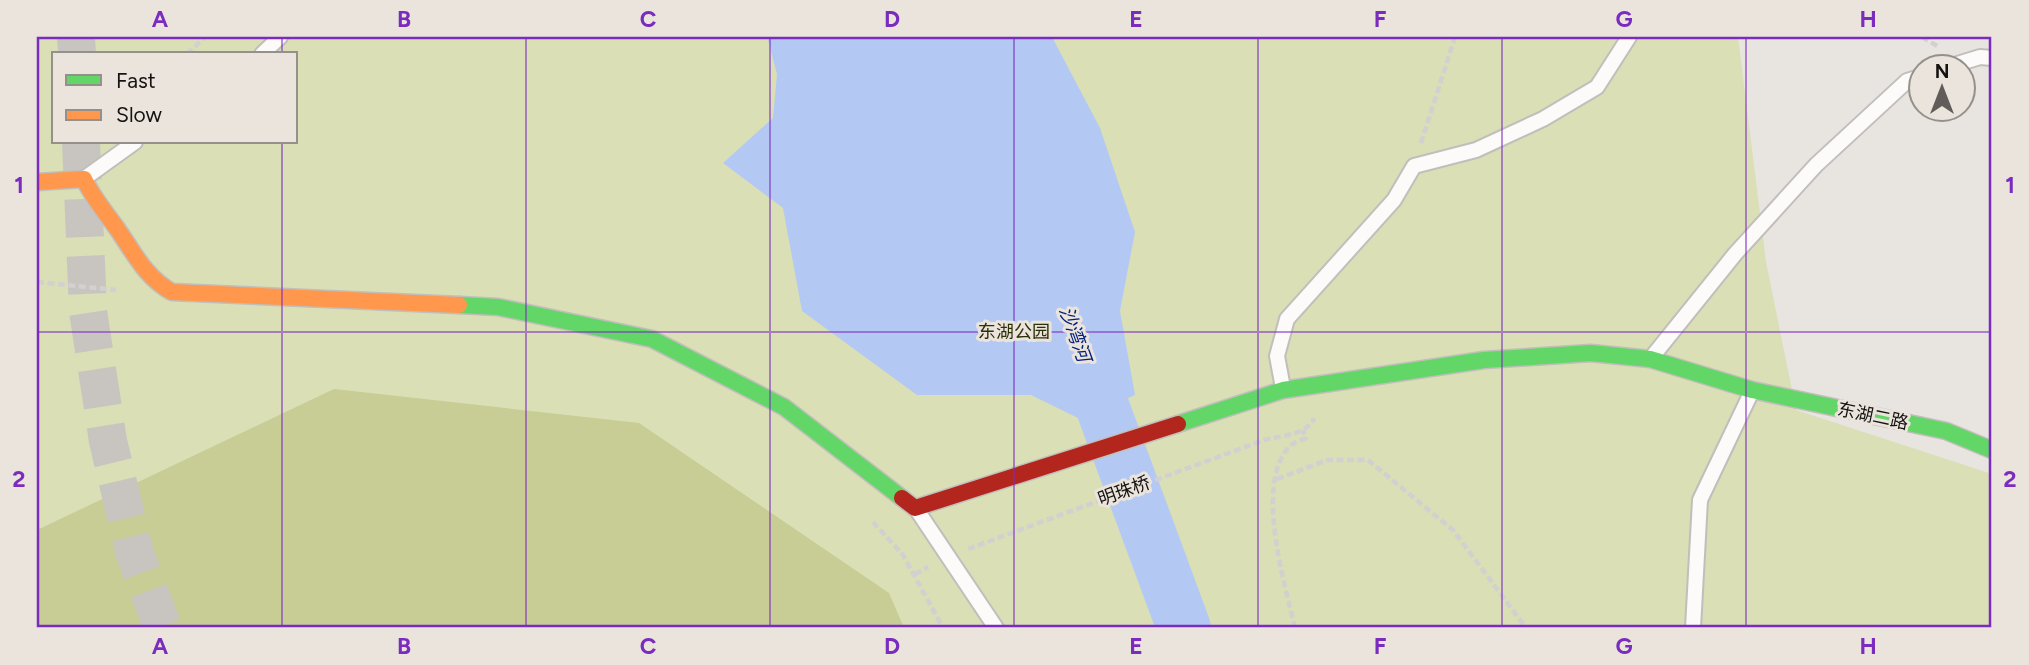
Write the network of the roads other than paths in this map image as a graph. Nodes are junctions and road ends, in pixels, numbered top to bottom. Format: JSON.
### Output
{"nodes":[{"id":1,"x":280,"y":37,"type":"edge"},
{"id":2,"x":1629,"y":37,"type":"edge"},
{"id":3,"x":264,"y":52,"type":"edge"},
{"id":4,"x":1906,"y":82,"type":"edge"},
{"id":5,"x":132,"y":144,"type":"edge"},
{"id":6,"x":84,"y":179,"type":"junction"},
{"id":7,"x":37,"y":182,"type":"edge"},
{"id":8,"x":1650,"y":359,"type":"junction"},
{"id":9,"x":1283,"y":390,"type":"junction"},
{"id":10,"x":1752,"y":390,"type":"junction"},
{"id":11,"x":1992,"y":450,"type":"edge"},
{"id":12,"x":915,"y":508,"type":"junction"},
{"id":13,"x":996,"y":628,"type":"edge"},
{"id":14,"x":1693,"y":628,"type":"edge"}],
"edges":[{"from":1,"to":3,"type":"lane"},
{"from":2,"to":9,"type":"lane"},
{"from":4,"to":8,"type":"lane"},
{"from":5,"to":6,"type":"lane"},
{"from":6,"to":7,"type":"street"},
{"from":6,"to":12,"type":"street"},
{"from":8,"to":9,"type":"street","name":"东湖二路"},
{"from":8,"to":10,"type":"street","name":"东湖二路"},
{"from":9,"to":12,"type":"street","name":"东湖二路"},
{"from":10,"to":11,"type":"street","name":"东湖二路"},
{"from":10,"to":14,"type":"lane"},
{"from":12,"to":13,"type":"lane"}]}
